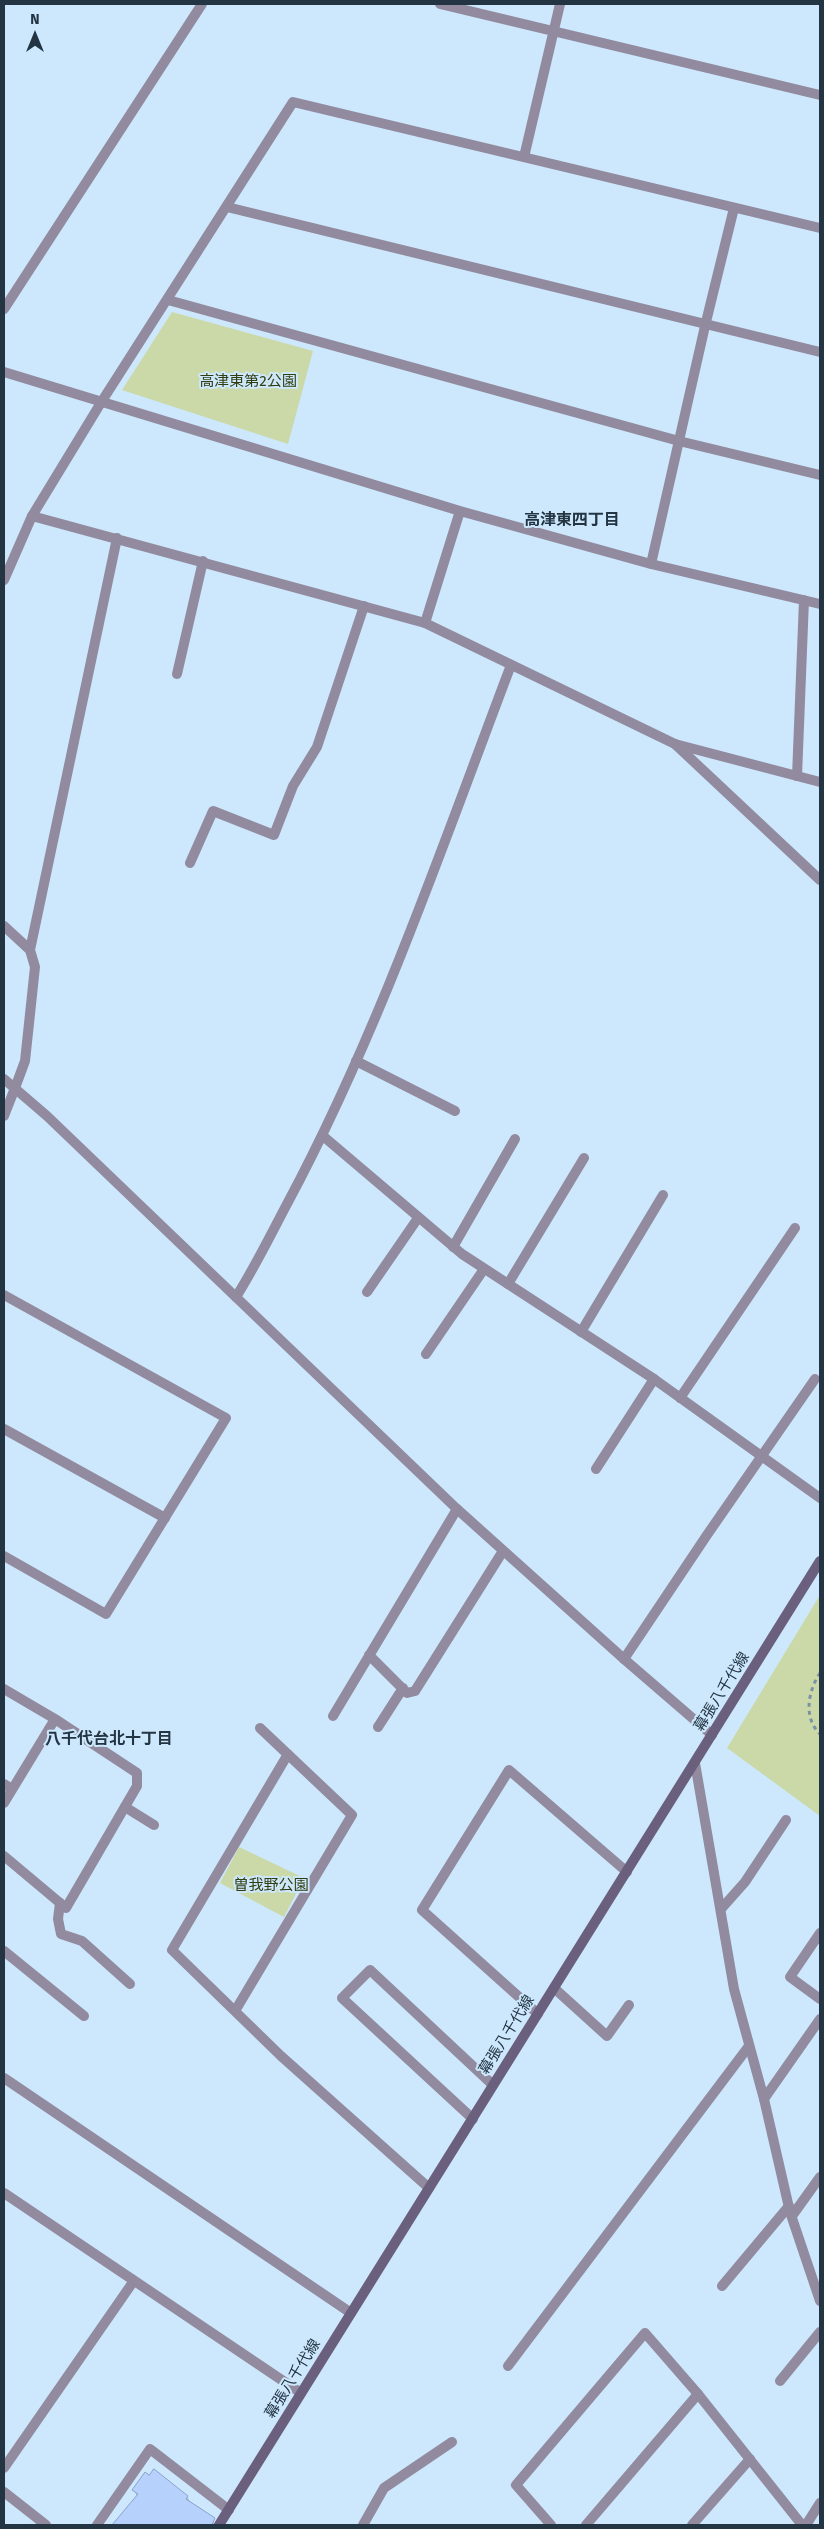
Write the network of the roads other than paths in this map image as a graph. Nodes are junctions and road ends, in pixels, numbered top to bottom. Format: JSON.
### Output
{"nodes":[{"id":1,"x":202,"y":4,"type":"edge"},
{"id":2,"x":440,"y":4,"type":"edge"},
{"id":3,"x":560,"y":4,"type":"edge"},
{"id":4,"x":554,"y":31,"type":"junction"},
{"id":5,"x":820,"y":94,"type":"edge"},
{"id":6,"x":524,"y":157,"type":"junction"},
{"id":7,"x":227,"y":207,"type":"junction"},
{"id":8,"x":734,"y":208,"type":"junction"},
{"id":9,"x":820,"y":228,"type":"edge"},
{"id":10,"x":168,"y":300,"type":"junction"},
{"id":11,"x":4,"y":309,"type":"edge"},
{"id":12,"x":705,"y":326,"type":"junction"},
{"id":13,"x":820,"y":352,"type":"edge"},
{"id":14,"x":4,"y":372,"type":"edge"},
{"id":15,"x":102,"y":401,"type":"junction"},
{"id":16,"x":679,"y":442,"type":"junction"},
{"id":17,"x":820,"y":476,"type":"edge"},
{"id":18,"x":460,"y":510,"type":"junction"},
{"id":19,"x":32,"y":516,"type":"junction"},
{"id":20,"x":117,"y":538,"type":"junction"},
{"id":21,"x":203,"y":561,"type":"junction"},
{"id":22,"x":651,"y":564,"type":"junction"},
{"id":23,"x":4,"y":580,"type":"edge"},
{"id":24,"x":804,"y":600,"type":"junction"},
{"id":25,"x":820,"y":604,"type":"edge"},
{"id":26,"x":364,"y":606,"type":"junction"},
{"id":27,"x":425,"y":623,"type":"junction"},
{"id":28,"x":511,"y":665,"type":"junction"},
{"id":29,"x":177,"y":674,"type":"dead end"},
{"id":30,"x":675,"y":744,"type":"junction"},
{"id":31,"x":797,"y":776,"type":"junction"},
{"id":32,"x":820,"y":782,"type":"edge"},
{"id":33,"x":190,"y":863,"type":"dead end"},
{"id":34,"x":820,"y":880,"type":"edge"},
{"id":35,"x":4,"y":926,"type":"edge"},
{"id":36,"x":30,"y":950,"type":"junction"},
{"id":37,"x":356,"y":1061,"type":"junction"},
{"id":38,"x":4,"y":1079,"type":"edge"},
{"id":39,"x":15,"y":1088,"type":"junction"},
{"id":40,"x":455,"y":1111,"type":"dead end"},
{"id":41,"x":4,"y":1116,"type":"edge"},
{"id":42,"x":323,"y":1136,"type":"junction"},
{"id":43,"x":515,"y":1140,"type":"dead end"},
{"id":44,"x":584,"y":1158,"type":"dead end"},
{"id":45,"x":663,"y":1195,"type":"dead end"},
{"id":46,"x":418,"y":1218,"type":"junction"},
{"id":47,"x":795,"y":1228,"type":"dead end"},
{"id":48,"x":453,"y":1247,"type":"junction"},
{"id":49,"x":484,"y":1269,"type":"junction"},
{"id":50,"x":508,"y":1284,"type":"junction"},
{"id":51,"x":367,"y":1292,"type":"dead end"},
{"id":52,"x":4,"y":1295,"type":"edge"},
{"id":53,"x":236,"y":1297,"type":"junction"},
{"id":54,"x":581,"y":1332,"type":"junction"},
{"id":55,"x":426,"y":1354,"type":"dead end"},
{"id":56,"x":654,"y":1379,"type":"junction"},
{"id":57,"x":815,"y":1379,"type":"dead end"},
{"id":58,"x":680,"y":1398,"type":"junction"},
{"id":59,"x":4,"y":1429,"type":"edge"},
{"id":60,"x":761,"y":1456,"type":"junction"},
{"id":61,"x":596,"y":1469,"type":"dead end"},
{"id":62,"x":820,"y":1498,"type":"edge"},
{"id":63,"x":457,"y":1509,"type":"junction"},
{"id":64,"x":165,"y":1518,"type":"junction"},
{"id":65,"x":503,"y":1551,"type":"junction"},
{"id":66,"x":4,"y":1556,"type":"edge"},
{"id":67,"x":820,"y":1561,"type":"edge"},
{"id":68,"x":369,"y":1655,"type":"junction"},
{"id":69,"x":624,"y":1659,"type":"junction"},
{"id":70,"x":403,"y":1688,"type":"junction"},
{"id":71,"x":4,"y":1689,"type":"edge"},
{"id":72,"x":333,"y":1716,"type":"dead end"},
{"id":73,"x":55,"y":1719,"type":"junction"},
{"id":74,"x":378,"y":1727,"type":"dead end"},
{"id":75,"x":260,"y":1728,"type":"dead end"},
{"id":76,"x":712,"y":1735,"type":"junction"},
{"id":77,"x":288,"y":1754,"type":"junction"},
{"id":78,"x":695,"y":1763,"type":"junction"},
{"id":79,"x":8,"y":1786,"type":"edge"},
{"id":80,"x":4,"y":1803,"type":"edge"},
{"id":81,"x":125,"y":1806,"type":"junction"},
{"id":82,"x":786,"y":1820,"type":"dead end"},
{"id":83,"x":154,"y":1825,"type":"dead end"},
{"id":84,"x":4,"y":1856,"type":"edge"},
{"id":85,"x":627,"y":1872,"type":"junction"},
{"id":86,"x":60,"y":1903,"type":"junction"},
{"id":87,"x":721,"y":1909,"type":"junction"},
{"id":88,"x":820,"y":1933,"type":"edge"},
{"id":89,"x":4,"y":1951,"type":"edge"},
{"id":90,"x":130,"y":1984,"type":"dead end"},
{"id":91,"x":554,"y":1988,"type":"junction"},
{"id":92,"x":820,"y":1999,"type":"edge"},
{"id":93,"x":629,"y":2005,"type":"dead end"},
{"id":94,"x":235,"y":2011,"type":"junction"},
{"id":95,"x":538,"y":2014,"type":"junction"},
{"id":96,"x":84,"y":2016,"type":"dead end"},
{"id":97,"x":820,"y":2019,"type":"edge"},
{"id":98,"x":749,"y":2046,"type":"junction"},
{"id":99,"x":4,"y":2078,"type":"edge"},
{"id":100,"x":493,"y":2086,"type":"junction"},
{"id":101,"x":764,"y":2099,"type":"junction"},
{"id":102,"x":472,"y":2118,"type":"junction"},
{"id":103,"x":820,"y":2177,"type":"edge"},
{"id":104,"x":429,"y":2188,"type":"junction"},
{"id":105,"x":4,"y":2193,"type":"edge"},
{"id":106,"x":789,"y":2206,"type":"junction"},
{"id":107,"x":792,"y":2216,"type":"junction"},
{"id":108,"x":133,"y":2282,"type":"junction"},
{"id":109,"x":722,"y":2286,"type":"dead end"},
{"id":110,"x":820,"y":2301,"type":"edge"},
{"id":111,"x":351,"y":2313,"type":"junction"},
{"id":112,"x":820,"y":2332,"type":"edge"},
{"id":113,"x":508,"y":2366,"type":"dead end"},
{"id":114,"x":780,"y":2381,"type":"dead end"},
{"id":115,"x":301,"y":2393,"type":"junction"},
{"id":116,"x":698,"y":2394,"type":"junction"},
{"id":117,"x":452,"y":2442,"type":"dead end"},
{"id":118,"x":750,"y":2460,"type":"junction"},
{"id":119,"x":4,"y":2468,"type":"edge"},
{"id":120,"x":4,"y":2492,"type":"edge"},
{"id":121,"x":820,"y":2503,"type":"edge"},
{"id":122,"x":229,"y":2510,"type":"junction"},
{"id":123,"x":46,"y":2525,"type":"edge"},
{"id":124,"x":97,"y":2525,"type":"edge"},
{"id":125,"x":220,"y":2525,"type":"edge"},
{"id":126,"x":363,"y":2525,"type":"edge"},
{"id":127,"x":551,"y":2525,"type":"edge"},
{"id":128,"x":586,"y":2525,"type":"edge"},
{"id":129,"x":692,"y":2525,"type":"edge"},
{"id":130,"x":802,"y":2525,"type":"edge"},
{"id":131,"x":806,"y":2525,"type":"edge"}],
"edges":[{"from":1,"to":11,"type":"street"},
{"from":2,"to":4,"type":"street"},
{"from":3,"to":4,"type":"street"},
{"from":4,"to":5,"type":"street"},
{"from":4,"to":6,"type":"street"},
{"from":6,"to":7,"type":"street"},
{"from":6,"to":8,"type":"street"},
{"from":7,"to":10,"type":"street"},
{"from":7,"to":12,"type":"street"},
{"from":8,"to":9,"type":"street"},
{"from":8,"to":12,"type":"street"},
{"from":10,"to":15,"type":"street"},
{"from":10,"to":16,"type":"street"},
{"from":12,"to":13,"type":"street"},
{"from":12,"to":16,"type":"street"},
{"from":14,"to":15,"type":"street"},
{"from":15,"to":18,"type":"street"},
{"from":15,"to":19,"type":"street"},
{"from":16,"to":17,"type":"street"},
{"from":16,"to":22,"type":"street"},
{"from":18,"to":22,"type":"street"},
{"from":18,"to":27,"type":"street"},
{"from":19,"to":20,"type":"street"},
{"from":19,"to":23,"type":"street"},
{"from":20,"to":21,"type":"street"},
{"from":20,"to":36,"type":"street"},
{"from":21,"to":26,"type":"street"},
{"from":21,"to":29,"type":"street"},
{"from":22,"to":24,"type":"street"},
{"from":24,"to":25,"type":"street"},
{"from":24,"to":31,"type":"street"},
{"from":26,"to":27,"type":"street"},
{"from":26,"to":33,"type":"street"},
{"from":27,"to":28,"type":"street"},
{"from":28,"to":30,"type":"street"},
{"from":28,"to":37,"type":"street"},
{"from":30,"to":31,"type":"street"},
{"from":30,"to":34,"type":"street"},
{"from":31,"to":32,"type":"street"},
{"from":35,"to":36,"type":"street"},
{"from":36,"to":39,"type":"street"},
{"from":37,"to":40,"type":"street"},
{"from":37,"to":42,"type":"street"},
{"from":38,"to":39,"type":"street"},
{"from":39,"to":41,"type":"street"},
{"from":39,"to":53,"type":"street"},
{"from":42,"to":46,"type":"street"},
{"from":42,"to":53,"type":"street"},
{"from":43,"to":48,"type":"street"},
{"from":44,"to":50,"type":"street"},
{"from":45,"to":54,"type":"street"},
{"from":46,"to":48,"type":"street"},
{"from":46,"to":51,"type":"street"},
{"from":47,"to":58,"type":"street"},
{"from":48,"to":49,"type":"street"},
{"from":49,"to":50,"type":"street"},
{"from":49,"to":55,"type":"street"},
{"from":50,"to":54,"type":"street"},
{"from":52,"to":64,"type":"street"},
{"from":53,"to":63,"type":"street"},
{"from":54,"to":56,"type":"street"},
{"from":56,"to":58,"type":"street"},
{"from":56,"to":61,"type":"street"},
{"from":57,"to":60,"type":"street"},
{"from":58,"to":60,"type":"street"},
{"from":59,"to":64,"type":"street"},
{"from":60,"to":62,"type":"street"},
{"from":60,"to":69,"type":"street"},
{"from":63,"to":65,"type":"street"},
{"from":63,"to":68,"type":"street"},
{"from":64,"to":66,"type":"street"},
{"from":65,"to":69,"type":"street"},
{"from":65,"to":70,"type":"street"},
{"from":67,"to":76,"type":"main road","name":"幕張八千代線"},
{"from":68,"to":70,"type":"street"},
{"from":68,"to":72,"type":"street"},
{"from":69,"to":76,"type":"street"},
{"from":70,"to":74,"type":"street"},
{"from":71,"to":73,"type":"street"},
{"from":73,"to":79,"type":"street"},
{"from":73,"to":81,"type":"street"},
{"from":75,"to":77,"type":"street"},
{"from":76,"to":78,"type":"main road","name":"幕張八千代線"},
{"from":77,"to":94,"type":"street"},
{"from":77,"to":94,"type":"street"},
{"from":78,"to":85,"type":"main road","name":"幕張八千代線"},
{"from":78,"to":87,"type":"street"},
{"from":79,"to":80,"type":"street"},
{"from":81,"to":83,"type":"street"},
{"from":81,"to":86,"type":"street"},
{"from":82,"to":87,"type":"street"},
{"from":84,"to":86,"type":"street"},
{"from":85,"to":91,"type":"main road","name":"幕張八千代線"},
{"from":85,"to":95,"type":"street"},
{"from":86,"to":90,"type":"street"},
{"from":87,"to":98,"type":"street"},
{"from":88,"to":92,"type":"street"},
{"from":89,"to":96,"type":"street"},
{"from":91,"to":93,"type":"street"},
{"from":91,"to":95,"type":"main road","name":"幕張八千代線"},
{"from":94,"to":104,"type":"street"},
{"from":95,"to":100,"type":"main road","name":"幕張八千代線"},
{"from":97,"to":101,"type":"street"},
{"from":98,"to":101,"type":"street"},
{"from":98,"to":113,"type":"street"},
{"from":99,"to":111,"type":"street"},
{"from":100,"to":102,"type":"main road","name":"幕張八千代線"},
{"from":100,"to":102,"type":"street"},
{"from":101,"to":106,"type":"street"},
{"from":102,"to":104,"type":"main road","name":"幕張八千代線"},
{"from":103,"to":107,"type":"street"},
{"from":104,"to":111,"type":"main road","name":"幕張八千代線"},
{"from":105,"to":108,"type":"street"},
{"from":106,"to":107,"type":"street"},
{"from":106,"to":109,"type":"street"},
{"from":107,"to":110,"type":"street"},
{"from":108,"to":115,"type":"street"},
{"from":108,"to":119,"type":"street"},
{"from":111,"to":115,"type":"main road","name":"幕張八千代線"},
{"from":112,"to":114,"type":"street"},
{"from":115,"to":122,"type":"main road","name":"幕張八千代線"},
{"from":116,"to":118,"type":"street"},
{"from":116,"to":127,"type":"street"},
{"from":116,"to":128,"type":"street"},
{"from":117,"to":126,"type":"street"},
{"from":118,"to":129,"type":"street"},
{"from":118,"to":130,"type":"street"},
{"from":120,"to":123,"type":"street"},
{"from":121,"to":131,"type":"street"},
{"from":122,"to":124,"type":"street"},
{"from":122,"to":125,"type":"main road","name":"幕張八千代線"}]}
